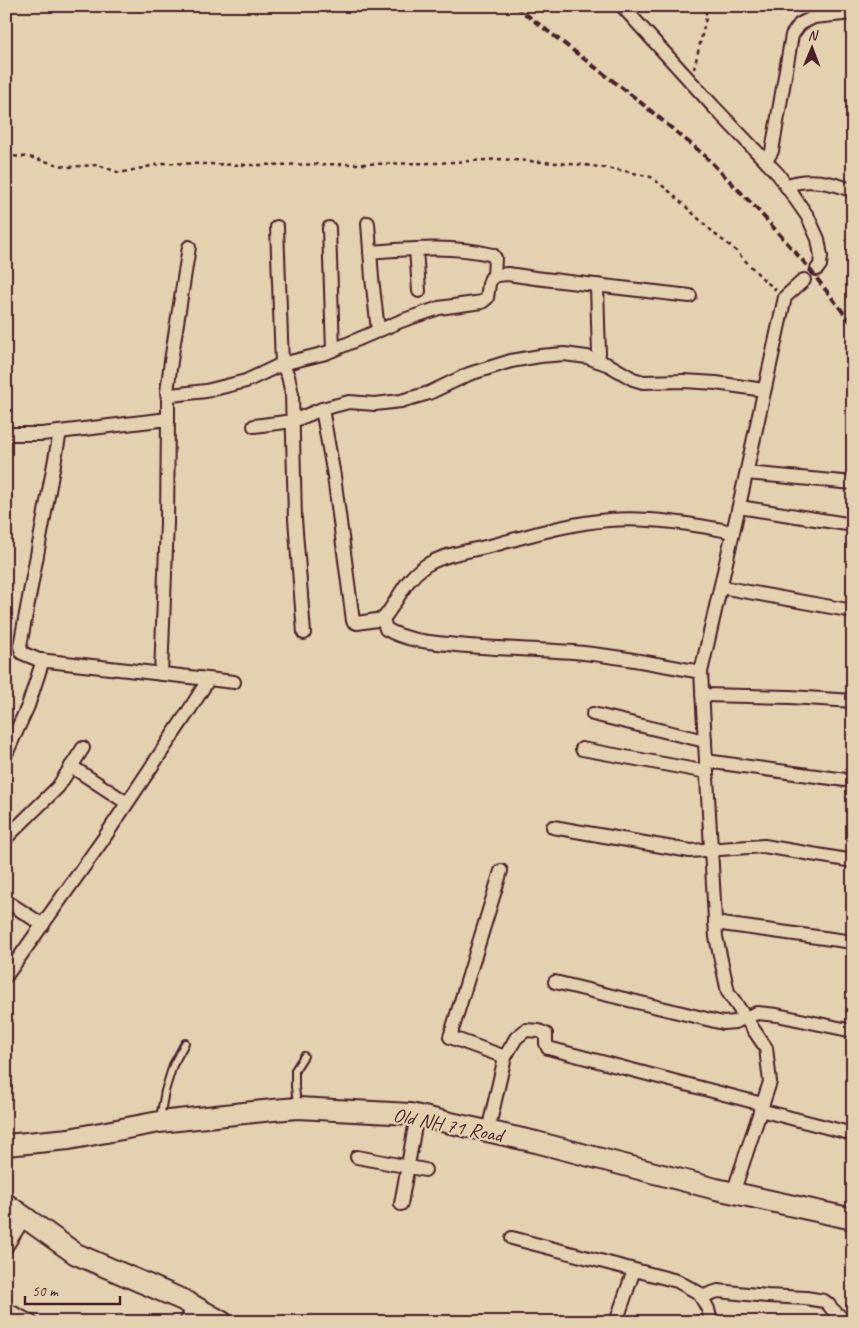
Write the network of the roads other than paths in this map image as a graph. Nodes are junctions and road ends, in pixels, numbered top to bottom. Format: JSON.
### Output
{"nodes":[{"id":1,"x":622,"y":6,"type":"edge"},
{"id":2,"x":853,"y":13,"type":"edge"},
{"id":3,"x":766,"y":161,"type":"junction"},
{"id":4,"x":786,"y":186,"type":"junction"},
{"id":5,"x":853,"y":191,"type":"edge"},
{"id":6,"x":368,"y":223,"type":"dead end"},
{"id":7,"x":277,"y":227,"type":"dead end"},
{"id":8,"x":329,"y":228,"type":"dead end"},
{"id":9,"x":189,"y":247,"type":"dead end"},
{"id":10,"x":416,"y":249,"type":"junction"},
{"id":11,"x":370,"y":252,"type":"junction"},
{"id":12,"x":817,"y":269,"type":"dead end"},
{"id":13,"x":494,"y":276,"type":"junction"},
{"id":14,"x":804,"y":280,"type":"dead end"},
{"id":15,"x":597,"y":285,"type":"junction"},
{"id":16,"x":419,"y":291,"type":"dead end"},
{"id":17,"x":690,"y":296,"type":"dead end"},
{"id":18,"x":378,"y":330,"type":"junction"},
{"id":19,"x":333,"y":350,"type":"junction"},
{"id":20,"x":598,"y":361,"type":"junction"},
{"id":21,"x":282,"y":364,"type":"junction"},
{"id":22,"x":764,"y":390,"type":"junction"},
{"id":23,"x":168,"y":399,"type":"junction"},
{"id":24,"x":322,"y":409,"type":"junction"},
{"id":25,"x":168,"y":419,"type":"junction"},
{"id":26,"x":293,"y":421,"type":"junction"},
{"id":27,"x":254,"y":426,"type":"dead end"},
{"id":28,"x":60,"y":432,"type":"junction"},
{"id":29,"x":6,"y":434,"type":"edge"},
{"id":30,"x":746,"y":473,"type":"junction"},
{"id":31,"x":853,"y":483,"type":"edge"},
{"id":32,"x":739,"y":507,"type":"junction"},
{"id":33,"x":853,"y":525,"type":"edge"},
{"id":34,"x":733,"y":532,"type":"junction"},
{"id":35,"x":721,"y":587,"type":"junction"},
{"id":36,"x":853,"y":611,"type":"edge"},
{"id":37,"x":383,"y":620,"type":"junction"},
{"id":38,"x":304,"y":633,"type":"dead end"},
{"id":39,"x":43,"y":660,"type":"junction"},
{"id":40,"x":701,"y":672,"type":"junction"},
{"id":41,"x":161,"y":674,"type":"junction"},
{"id":42,"x":207,"y":679,"type":"junction"},
{"id":43,"x":234,"y":682,"type":"dead end"},
{"id":44,"x":702,"y":695,"type":"junction"},
{"id":45,"x":853,"y":702,"type":"edge"},
{"id":46,"x":593,"y":714,"type":"dead end"},
{"id":47,"x":705,"y":741,"type":"junction"},
{"id":48,"x":83,"y":748,"type":"dead end"},
{"id":49,"x":582,"y":749,"type":"dead end"},
{"id":50,"x":6,"y":754,"type":"edge"},
{"id":51,"x":71,"y":766,"type":"junction"},
{"id":52,"x":706,"y":766,"type":"junction"},
{"id":53,"x":853,"y":781,"type":"edge"},
{"id":54,"x":127,"y":803,"type":"junction"},
{"id":55,"x":553,"y":827,"type":"dead end"},
{"id":56,"x":6,"y":838,"type":"edge"},
{"id":57,"x":711,"y":850,"type":"junction"},
{"id":58,"x":853,"y":861,"type":"edge"},
{"id":59,"x":501,"y":872,"type":"dead end"},
{"id":60,"x":6,"y":902,"type":"edge"},
{"id":61,"x":715,"y":923,"type":"junction"},
{"id":62,"x":43,"y":925,"type":"junction"},
{"id":63,"x":853,"y":942,"type":"edge"},
{"id":64,"x":6,"y":976,"type":"edge"},
{"id":65,"x":555,"y":982,"type":"dead end"},
{"id":66,"x":746,"y":1018,"type":"junction"},
{"id":67,"x":853,"y":1031,"type":"edge"},
{"id":68,"x":185,"y":1043,"type":"dead end"},
{"id":69,"x":304,"y":1056,"type":"dead end"},
{"id":70,"x":505,"y":1057,"type":"junction"},
{"id":71,"x":761,"y":1107,"type":"junction"},
{"id":72,"x":298,"y":1108,"type":"junction"},
{"id":73,"x":417,"y":1115,"type":"junction"},
{"id":74,"x":159,"y":1122,"type":"junction"},
{"id":75,"x":488,"y":1131,"type":"junction"},
{"id":76,"x":853,"y":1134,"type":"edge"},
{"id":77,"x":6,"y":1145,"type":"edge"},
{"id":78,"x":357,"y":1157,"type":"dead end"},
{"id":79,"x":408,"y":1166,"type":"junction"},
{"id":80,"x":425,"y":1170,"type":"dead end"},
{"id":81,"x":733,"y":1193,"type":"junction"},
{"id":82,"x":6,"y":1204,"type":"edge"},
{"id":83,"x":401,"y":1204,"type":"dead end"},
{"id":84,"x":25,"y":1217,"type":"junction"},
{"id":85,"x":853,"y":1218,"type":"edge"},
{"id":86,"x":512,"y":1238,"type":"dead end"},
{"id":87,"x":6,"y":1247,"type":"edge"},
{"id":88,"x":634,"y":1270,"type":"junction"},
{"id":89,"x":702,"y":1298,"type":"junction"},
{"id":90,"x":6,"y":1309,"type":"edge"},
{"id":91,"x":190,"y":1314,"type":"edge"},
{"id":92,"x":838,"y":1319,"type":"edge"},
{"id":93,"x":31,"y":1322,"type":"edge"},
{"id":94,"x":222,"y":1322,"type":"edge"},
{"id":95,"x":616,"y":1322,"type":"edge"},
{"id":96,"x":711,"y":1322,"type":"edge"}],
"edges":[{"from":1,"to":3,"type":"street"},
{"from":2,"to":3,"type":"street"},
{"from":3,"to":4,"type":"street"},
{"from":4,"to":5,"type":"street"},
{"from":4,"to":12,"type":"street"},
{"from":6,"to":11,"type":"street"},
{"from":7,"to":21,"type":"street"},
{"from":8,"to":19,"type":"street"},
{"from":9,"to":23,"type":"street"},
{"from":10,"to":11,"type":"street"},
{"from":10,"to":13,"type":"street"},
{"from":10,"to":16,"type":"street"},
{"from":11,"to":18,"type":"street"},
{"from":13,"to":15,"type":"street"},
{"from":13,"to":18,"type":"street"},
{"from":14,"to":22,"type":"street"},
{"from":15,"to":17,"type":"street"},
{"from":15,"to":20,"type":"street"},
{"from":18,"to":19,"type":"street"},
{"from":19,"to":21,"type":"street"},
{"from":20,"to":22,"type":"street"},
{"from":20,"to":24,"type":"street"},
{"from":21,"to":23,"type":"street"},
{"from":21,"to":26,"type":"street"},
{"from":22,"to":30,"type":"street"},
{"from":23,"to":25,"type":"street"},
{"from":24,"to":26,"type":"street"},
{"from":24,"to":37,"type":"street"},
{"from":25,"to":28,"type":"street"},
{"from":25,"to":41,"type":"street"},
{"from":26,"to":27,"type":"street"},
{"from":26,"to":38,"type":"street"},
{"from":28,"to":29,"type":"street"},
{"from":28,"to":39,"type":"street"},
{"from":30,"to":31,"type":"street"},
{"from":30,"to":32,"type":"street"},
{"from":32,"to":33,"type":"street"},
{"from":32,"to":34,"type":"street"},
{"from":34,"to":35,"type":"street"},
{"from":34,"to":37,"type":"street"},
{"from":35,"to":36,"type":"street"},
{"from":35,"to":40,"type":"street"},
{"from":37,"to":40,"type":"street"},
{"from":39,"to":41,"type":"street"},
{"from":39,"to":50,"type":"street"},
{"from":40,"to":44,"type":"street"},
{"from":41,"to":42,"type":"street"},
{"from":42,"to":43,"type":"street"},
{"from":42,"to":54,"type":"street"},
{"from":44,"to":45,"type":"street"},
{"from":44,"to":47,"type":"street"},
{"from":46,"to":47,"type":"street"},
{"from":47,"to":52,"type":"street"},
{"from":48,"to":51,"type":"street"},
{"from":49,"to":52,"type":"street"},
{"from":51,"to":54,"type":"street"},
{"from":51,"to":56,"type":"street"},
{"from":52,"to":53,"type":"street"},
{"from":52,"to":57,"type":"street"},
{"from":54,"to":62,"type":"street"},
{"from":55,"to":57,"type":"street"},
{"from":57,"to":58,"type":"street"},
{"from":57,"to":61,"type":"street"},
{"from":59,"to":70,"type":"street"},
{"from":60,"to":62,"type":"street"},
{"from":61,"to":63,"type":"street"},
{"from":61,"to":66,"type":"street"},
{"from":62,"to":64,"type":"street"},
{"from":65,"to":66,"type":"street"},
{"from":66,"to":67,"type":"street"},
{"from":66,"to":71,"type":"street"},
{"from":68,"to":74,"type":"lane"},
{"from":69,"to":72,"type":"lane"},
{"from":70,"to":71,"type":"street"},
{"from":70,"to":75,"type":"street"},
{"from":71,"to":76,"type":"street"},
{"from":71,"to":81,"type":"street"},
{"from":72,"to":73,"type":"main road","name":"Old NH 71 Road"},
{"from":72,"to":74,"type":"main road","name":"Old NH 71 Road"},
{"from":73,"to":75,"type":"main road","name":"Old NH 71 Road"},
{"from":73,"to":79,"type":"street"},
{"from":74,"to":77,"type":"main road","name":"Old NH 71 Road"},
{"from":75,"to":81,"type":"main road","name":"Old NH 71 Road"},
{"from":78,"to":79,"type":"street"},
{"from":79,"to":80,"type":"street"},
{"from":79,"to":83,"type":"street"},
{"from":81,"to":85,"type":"main road","name":"Old NH 71 Road"},
{"from":82,"to":84,"type":"main road"},
{"from":84,"to":87,"type":"street"},
{"from":84,"to":91,"type":"main road"},
{"from":86,"to":88,"type":"street"},
{"from":88,"to":89,"type":"street"},
{"from":88,"to":95,"type":"street"},
{"from":89,"to":92,"type":"street"},
{"from":89,"to":96,"type":"street"},
{"from":90,"to":93,"type":"street"},
{"from":91,"to":94,"type":"main road"}]}
